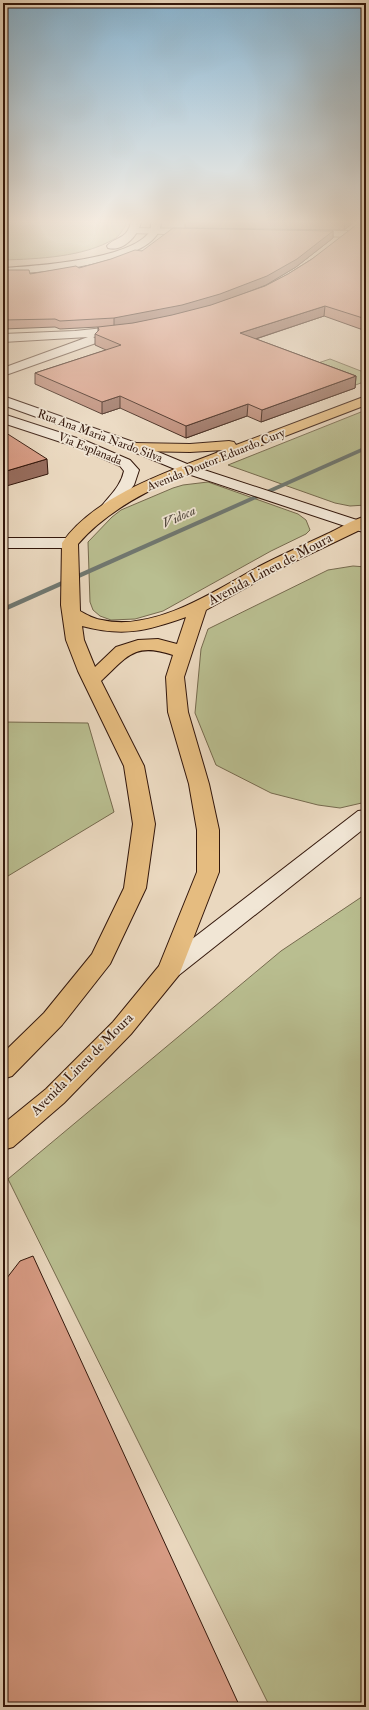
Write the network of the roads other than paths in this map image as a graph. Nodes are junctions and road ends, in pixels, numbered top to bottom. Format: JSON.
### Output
{"nodes":[{"id":1,"x":135,"y":328,"type":"edge"},
{"id":2,"x":114,"y":332,"type":"junction"},
{"id":3,"x":3,"y":338,"type":"edge"},
{"id":4,"x":3,"y":372,"type":"edge"},
{"id":5,"x":3,"y":400,"type":"edge"},
{"id":6,"x":366,"y":400,"type":"edge"},
{"id":7,"x":3,"y":418,"type":"edge"},
{"id":8,"x":254,"y":443,"type":"junction"},
{"id":9,"x":134,"y":447,"type":"junction"},
{"id":10,"x":188,"y":469,"type":"junction"},
{"id":11,"x":109,"y":507,"type":"junction"},
{"id":12,"x":363,"y":525,"type":"edge"},
{"id":13,"x":3,"y":543,"type":"edge"},
{"id":14,"x":70,"y":546,"type":"junction"},
{"id":15,"x":198,"y":607,"type":"junction"},
{"id":16,"x":71,"y":609,"type":"junction"},
{"id":17,"x":184,"y":652,"type":"junction"},
{"id":18,"x":92,"y":680,"type":"junction"},
{"id":19,"x":366,"y":816,"type":"edge"},
{"id":20,"x":170,"y":969,"type":"junction"},
{"id":21,"x":3,"y":1069,"type":"edge"},
{"id":22,"x":3,"y":1139,"type":"edge"}],
"edges":[{"from":1,"to":2,"type":"street"},
{"from":2,"to":3,"type":"street"},
{"from":2,"to":4,"type":"street"},
{"from":5,"to":9,"type":"street","name":"Rua Ana Maria Nardo Silva"},
{"from":6,"to":8,"type":"main road","name":"Avenida Doutor Eduardo Cury"},
{"from":7,"to":11,"type":"street","name":"Via Esplanada"},
{"from":8,"to":9,"type":"main road"},
{"from":8,"to":10,"type":"main road","name":"Avenida Doutor Eduardo Cury"},
{"from":9,"to":10,"type":"street","name":"Rua Ana Maria Nardo Silva"},
{"from":10,"to":11,"type":"main road","name":"Avenida Doutor Eduardo Cury"},
{"from":10,"to":12,"type":"street","name":"Rua Ana Maria Nardo Silva"},
{"from":11,"to":14,"type":"main road","name":"Avenida Doutor Eduardo Cury"},
{"from":12,"to":15,"type":"main road","name":"Avenida Lineu de Moura"},
{"from":13,"to":14,"type":"street"},
{"from":14,"to":16,"type":"main road"},
{"from":15,"to":16,"type":"main road"},
{"from":15,"to":17,"type":"main road","name":"Avenida Lineu de Moura"},
{"from":16,"to":18,"type":"main road"},
{"from":17,"to":18,"type":"main road"},
{"from":17,"to":20,"type":"main road","name":"Avenida Lineu de Moura"},
{"from":18,"to":21,"type":"main road"},
{"from":19,"to":20,"type":"street"},
{"from":20,"to":22,"type":"main road","name":"Avenida Lineu de Moura"}]}
